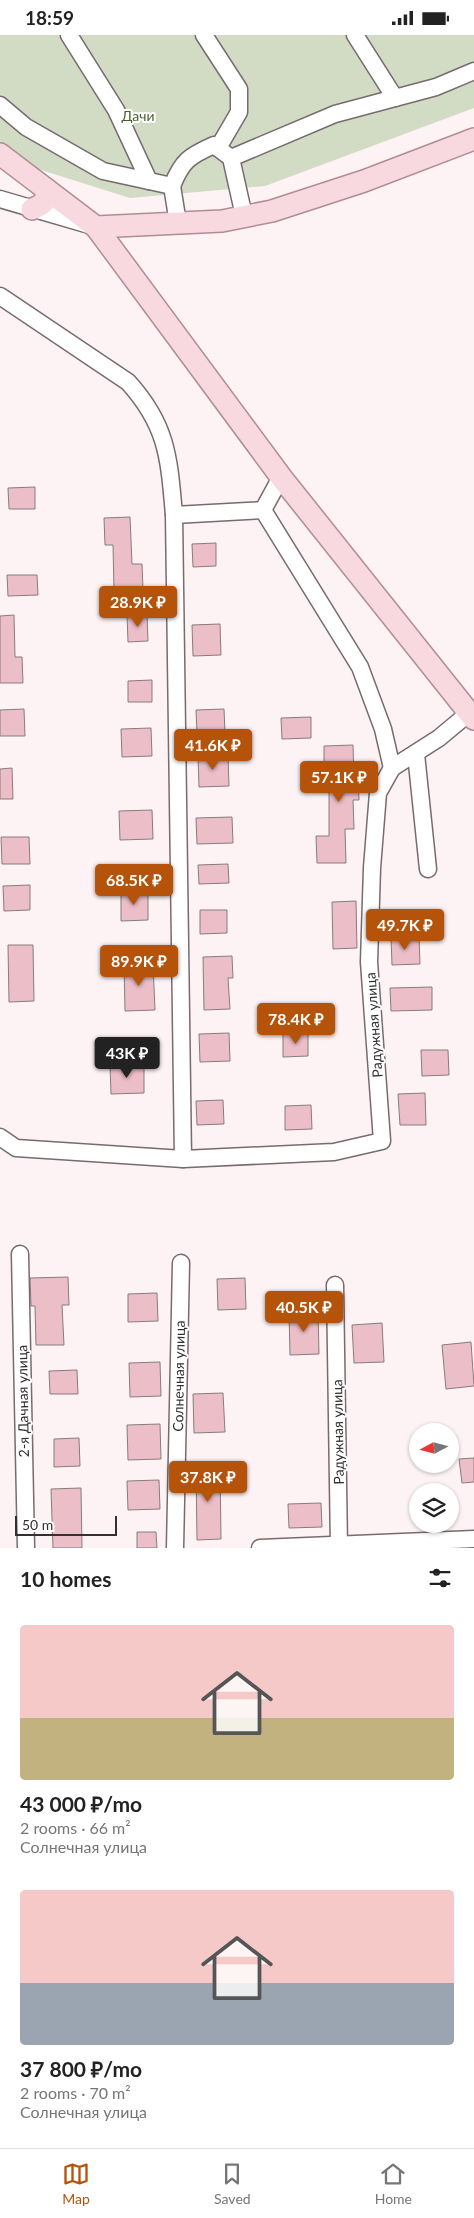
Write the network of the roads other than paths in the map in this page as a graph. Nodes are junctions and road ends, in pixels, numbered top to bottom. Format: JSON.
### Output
{"nodes":[{"id":1,"x":69,"y":35,"type":"edge"},
{"id":2,"x":204,"y":35,"type":"edge"},
{"id":3,"x":355,"y":35,"type":"edge"},
{"id":4,"x":474,"y":71,"type":"edge"},
{"id":5,"x":395,"y":98,"type":"junction"},
{"id":6,"x":0,"y":105,"type":"edge"},
{"id":7,"x":474,"y":139,"type":"edge"},
{"id":8,"x":225,"y":153,"type":"junction"},
{"id":9,"x":0,"y":154,"type":"edge"},
{"id":10,"x":149,"y":181,"type":"junction"},
{"id":11,"x":172,"y":186,"type":"junction"},
{"id":12,"x":46,"y":189,"type":"junction"},
{"id":13,"x":0,"y":199,"type":"edge"},
{"id":14,"x":32,"y":209,"type":"junction"},
{"id":15,"x":244,"y":216,"type":"junction"},
{"id":16,"x":178,"y":223,"type":"junction"},
{"id":17,"x":96,"y":227,"type":"junction"},
{"id":18,"x":0,"y":296,"type":"edge"},
{"id":19,"x":281,"y":477,"type":"junction"},
{"id":20,"x":263,"y":510,"type":"junction"},
{"id":21,"x":174,"y":515,"type":"junction"},
{"id":22,"x":472,"y":716,"type":"edge"},
{"id":23,"x":416,"y":754,"type":"junction"},
{"id":24,"x":392,"y":767,"type":"junction"},
{"id":25,"x":428,"y":869,"type":"dead end"},
{"id":26,"x":0,"y":1137,"type":"edge"},
{"id":27,"x":182,"y":1159,"type":"junction"},
{"id":28,"x":20,"y":1254,"type":"dead end"},
{"id":29,"x":181,"y":1263,"type":"dead end"},
{"id":30,"x":336,"y":1285,"type":"dead end"},
{"id":31,"x":474,"y":1539,"type":"edge"},
{"id":32,"x":339,"y":1547,"type":"edge"},
{"id":33,"x":26,"y":1548,"type":"edge"},
{"id":34,"x":175,"y":1548,"type":"edge"},
{"id":35,"x":260,"y":1548,"type":"edge"}],
"edges":[{"from":1,"to":10,"type":"street"},
{"from":2,"to":8,"type":"street"},
{"from":3,"to":5,"type":"street"},
{"from":4,"to":5,"type":"street"},
{"from":5,"to":8,"type":"street"},
{"from":6,"to":10,"type":"street"},
{"from":7,"to":15,"type":"main road"},
{"from":8,"to":11,"type":"street"},
{"from":8,"to":15,"type":"street"},
{"from":9,"to":12,"type":"main road"},
{"from":10,"to":11,"type":"street"},
{"from":11,"to":16,"type":"street"},
{"from":12,"to":14,"type":"main road"},
{"from":12,"to":17,"type":"main road"},
{"from":13,"to":14,"type":"street"},
{"from":14,"to":17,"type":"street"},
{"from":15,"to":16,"type":"main road"},
{"from":16,"to":17,"type":"main road"},
{"from":17,"to":19,"type":"main road"},
{"from":18,"to":21,"type":"street"},
{"from":19,"to":20,"type":"street"},
{"from":19,"to":22,"type":"main road"},
{"from":20,"to":21,"type":"street"},
{"from":20,"to":24,"type":"street"},
{"from":21,"to":27,"type":"street"},
{"from":22,"to":23,"type":"street"},
{"from":23,"to":24,"type":"street"},
{"from":23,"to":25,"type":"street"},
{"from":24,"to":27,"type":"street","name":"Радужная улица"},
{"from":26,"to":27,"type":"street"},
{"from":28,"to":33,"type":"street","name":"2-я Дачная улица"},
{"from":29,"to":34,"type":"street","name":"Солнечная улица"},
{"from":30,"to":32,"type":"street","name":"Радужная улица"},
{"from":31,"to":32,"type":"street"},
{"from":32,"to":35,"type":"street"}]}
